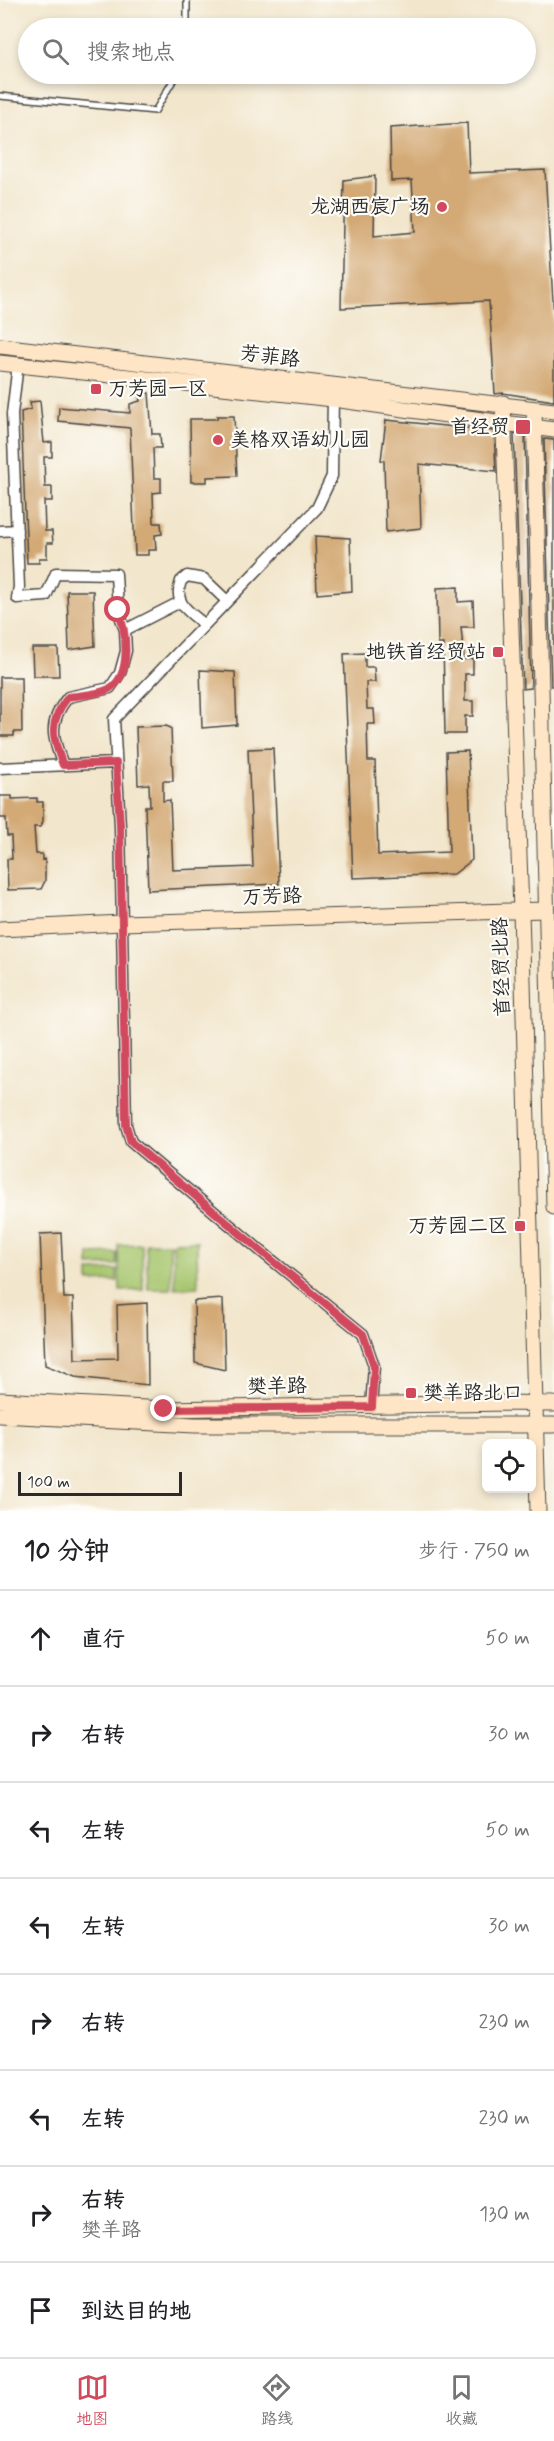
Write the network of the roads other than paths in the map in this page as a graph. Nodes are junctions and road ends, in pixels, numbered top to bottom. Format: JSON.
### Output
{"nodes":[{"id":1,"x":187,"y":0,"type":"edge"},
{"id":2,"x":187,"y":18,"type":"edge"},
{"id":3,"x":171,"y":84,"type":"edge"},
{"id":4,"x":0,"y":96,"type":"edge"},
{"id":5,"x":0,"y":346,"type":"edge"},
{"id":6,"x":0,"y":363,"type":"edge"},
{"id":7,"x":18,"y":364,"type":"junction"},
{"id":8,"x":333,"y":392,"type":"junction"},
{"id":9,"x":503,"y":404,"type":"junction"},
{"id":10,"x":534,"y":409,"type":"junction"},
{"id":11,"x":554,"y":411,"type":"edge"},
{"id":12,"x":503,"y":422,"type":"junction"},
{"id":13,"x":534,"y":427,"type":"junction"},
{"id":14,"x":554,"y":430,"type":"edge"},
{"id":15,"x":17,"y":530,"type":"junction"},
{"id":16,"x":0,"y":531,"type":"edge"},
{"id":17,"x":227,"y":601,"type":"junction"},
{"id":18,"x":180,"y":603,"type":"junction"},
{"id":19,"x":204,"y":624,"type":"junction"},
{"id":20,"x":125,"y":630,"type":"junction"},
{"id":21,"x":116,"y":763,"type":"junction"},
{"id":22,"x":63,"y":765,"type":"junction"},
{"id":23,"x":0,"y":768,"type":"edge"},
{"id":24,"x":549,"y":910,"type":"edge"},
{"id":25,"x":522,"y":911,"type":"junction"},
{"id":26,"x":122,"y":923,"type":"junction"},
{"id":27,"x":0,"y":929,"type":"edge"},
{"id":28,"x":554,"y":1207,"type":"edge"},
{"id":29,"x":0,"y":1400,"type":"edge"},
{"id":30,"x":535,"y":1404,"type":"junction"},
{"id":31,"x":554,"y":1404,"type":"edge"},
{"id":32,"x":372,"y":1407,"type":"junction"},
{"id":33,"x":0,"y":1415,"type":"edge"},
{"id":34,"x":535,"y":1424,"type":"junction"},
{"id":35,"x":554,"y":1425,"type":"edge"},
{"id":36,"x":538,"y":1511,"type":"edge"}],
"edges":[{"from":1,"to":2,"type":"lane"},
{"from":3,"to":4,"type":"lane"},
{"from":5,"to":8,"type":"street","name":"芳菲路"},
{"from":6,"to":7,"type":"street","name":"芳菲路"},
{"from":7,"to":8,"type":"street","name":"芳菲路"},
{"from":7,"to":15,"type":"street"},
{"from":8,"to":9,"type":"street","name":"芳菲路"},
{"from":8,"to":12,"type":"street","name":"芳菲路"},
{"from":8,"to":17,"type":"street"},
{"from":9,"to":10,"type":"street","name":"芳菲路"},
{"from":9,"to":12,"type":"street","name":"首经贸北路"},
{"from":10,"to":11,"type":"street","name":"芳菲路"},
{"from":10,"to":13,"type":"street"},
{"from":12,"to":13,"type":"street","name":"芳菲路"},
{"from":12,"to":25,"type":"street","name":"首经贸北路"},
{"from":13,"to":14,"type":"street","name":"芳菲路"},
{"from":13,"to":24,"type":"street"},
{"from":15,"to":16,"type":"street"},
{"from":15,"to":20,"type":"street"},
{"from":17,"to":18,"type":"street"},
{"from":17,"to":19,"type":"street"},
{"from":18,"to":19,"type":"street"},
{"from":18,"to":20,"type":"street"},
{"from":19,"to":21,"type":"street"},
{"from":20,"to":22,"type":"street"},
{"from":21,"to":22,"type":"street"},
{"from":21,"to":26,"type":"street"},
{"from":22,"to":23,"type":"street"},
{"from":24,"to":25,"type":"street","name":"万芳路"},
{"from":24,"to":28,"type":"street"},
{"from":25,"to":26,"type":"street","name":"万芳路"},
{"from":25,"to":30,"type":"street","name":"首经贸北路"},
{"from":26,"to":27,"type":"street","name":"万芳路"},
{"from":26,"to":32,"type":"street"},
{"from":29,"to":32,"type":"street","name":"樊羊路"},
{"from":30,"to":31,"type":"street","name":"樊羊路"},
{"from":30,"to":32,"type":"street","name":"樊羊路"},
{"from":30,"to":34,"type":"street","name":"首经贸北路"},
{"from":33,"to":34,"type":"street","name":"樊羊路"},
{"from":34,"to":35,"type":"street","name":"樊羊路"},
{"from":34,"to":36,"type":"street","name":"首经贸北路"}]}
